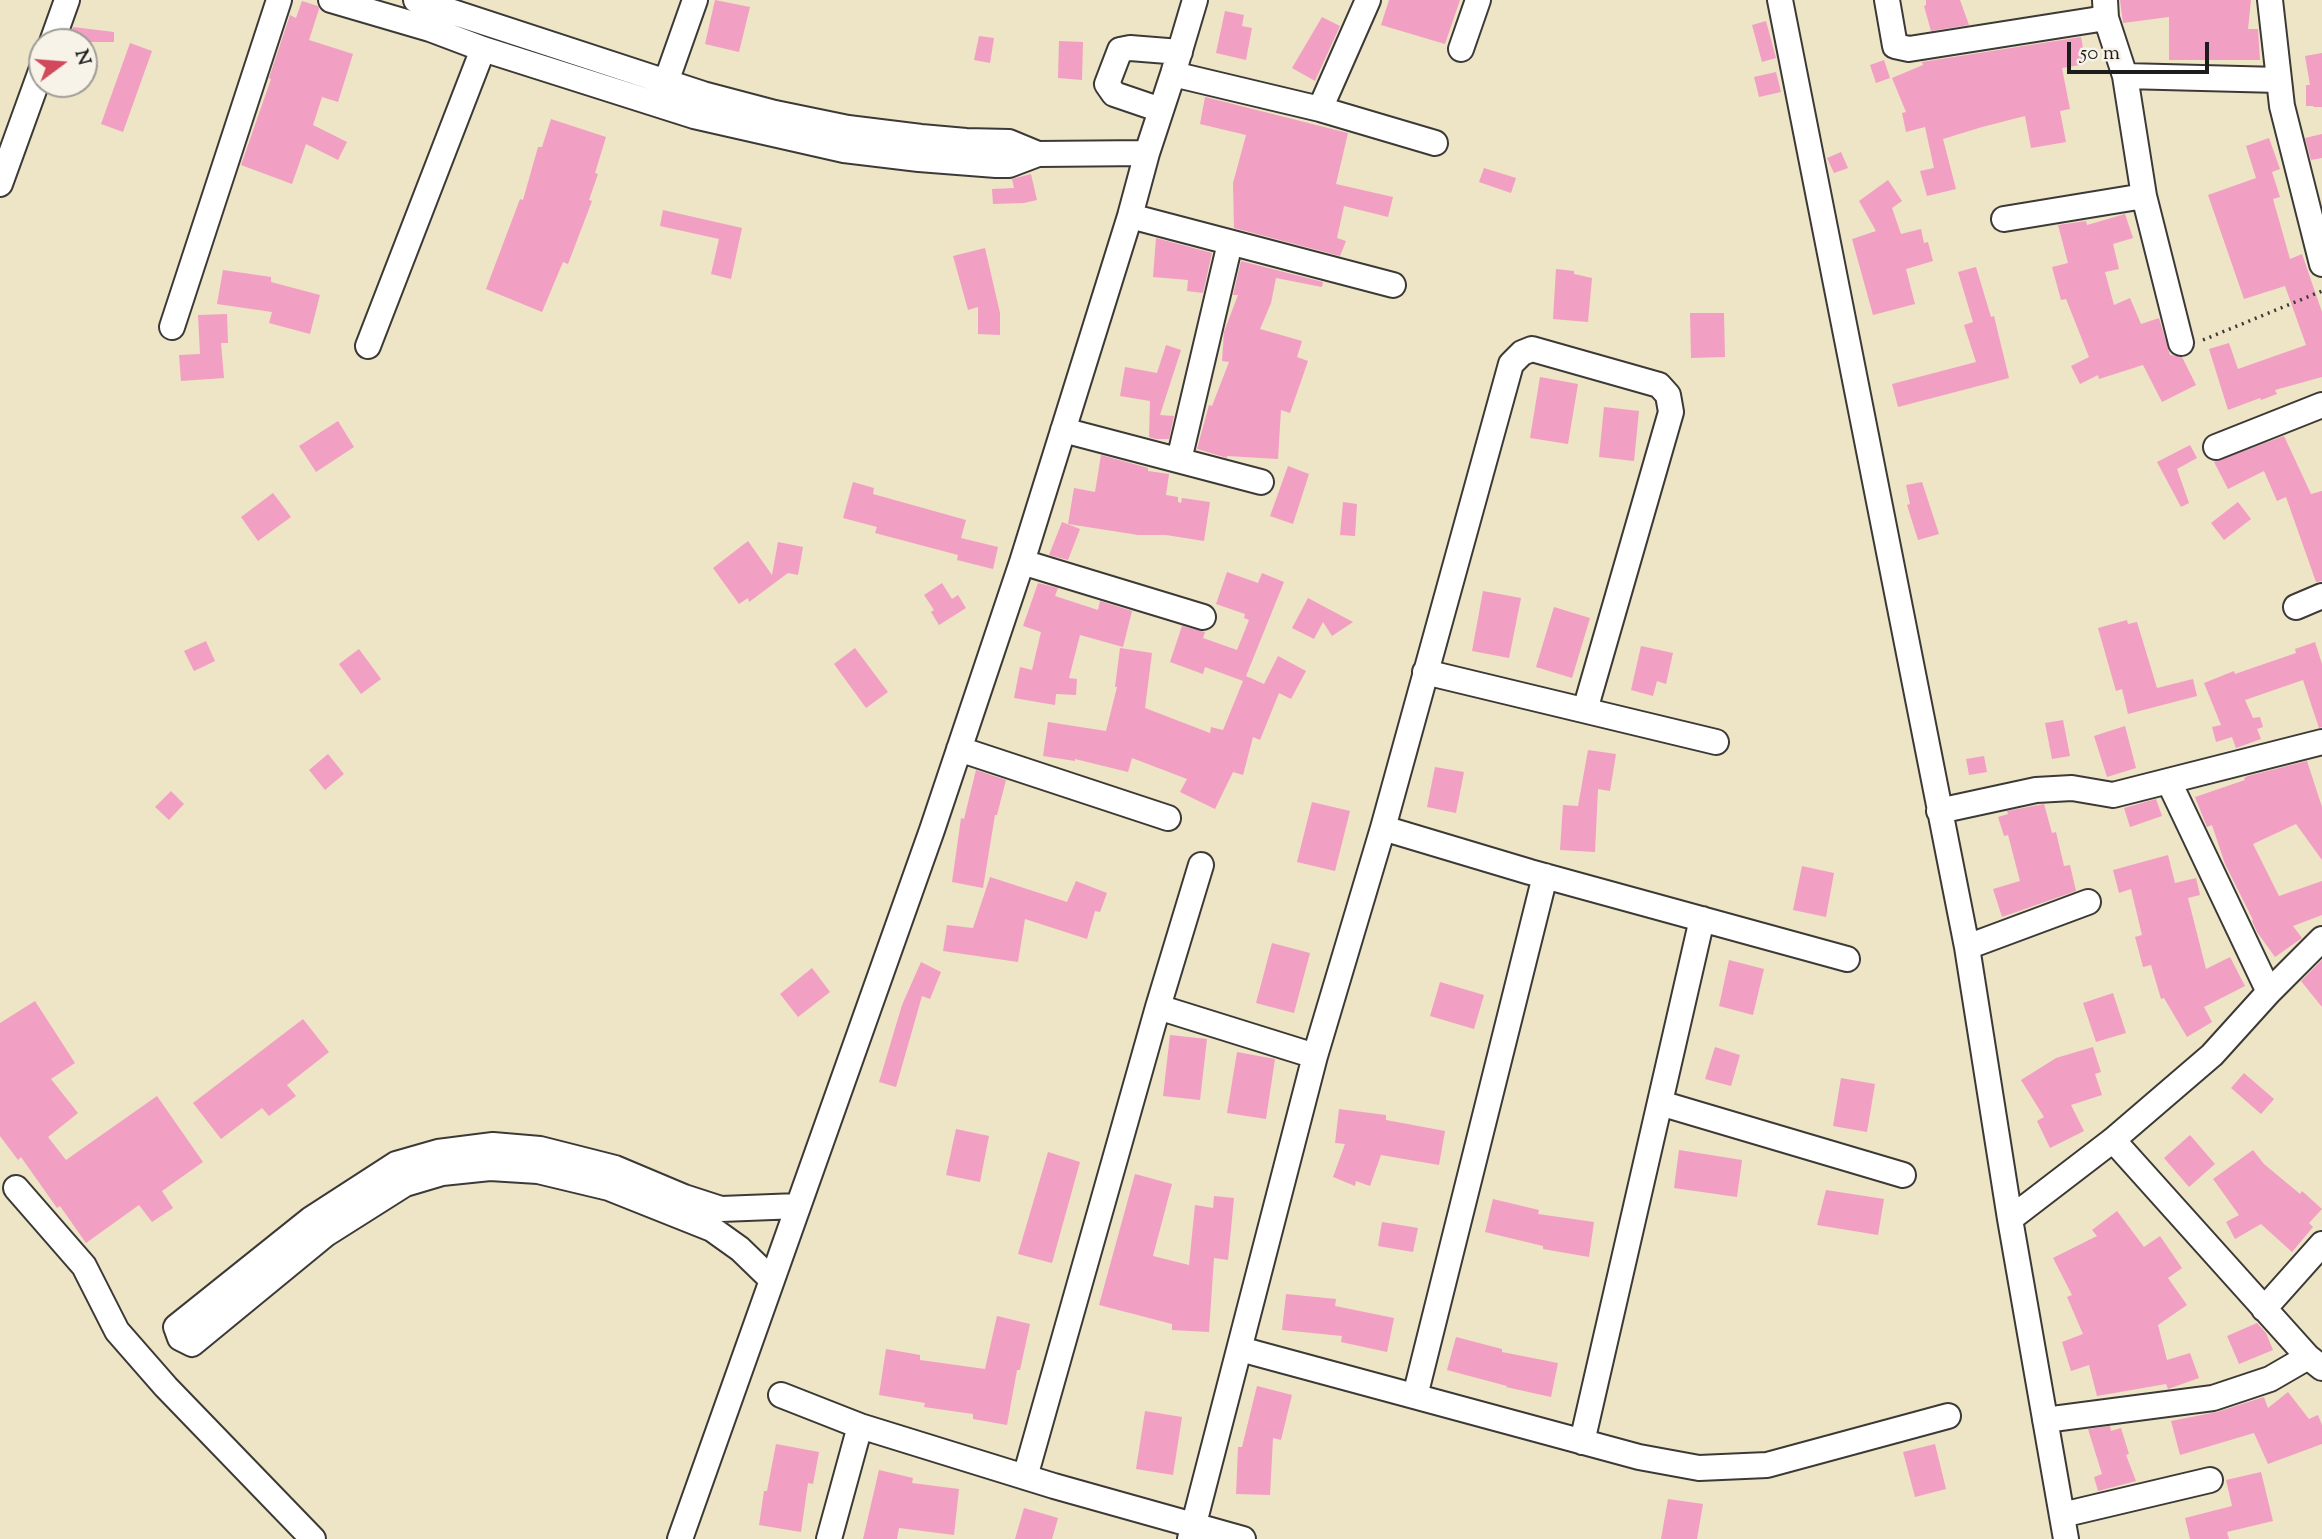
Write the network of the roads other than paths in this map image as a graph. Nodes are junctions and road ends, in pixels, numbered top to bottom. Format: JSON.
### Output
{"nodes":[{"id":1,"x":67,"y":0,"type":"edge"},
{"id":2,"x":279,"y":0,"type":"edge"},
{"id":3,"x":331,"y":0,"type":"edge"},
{"id":4,"x":416,"y":0,"type":"edge"},
{"id":5,"x":695,"y":0,"type":"edge"},
{"id":6,"x":1195,"y":0,"type":"edge"},
{"id":7,"x":1368,"y":0,"type":"edge"},
{"id":8,"x":1478,"y":0,"type":"edge"},
{"id":9,"x":1780,"y":0,"type":"edge"},
{"id":10,"x":1887,"y":0,"type":"edge"},
{"id":11,"x":2270,"y":0,"type":"edge"},
{"id":12,"x":2106,"y":9,"type":"edge"},
{"id":13,"x":462,"y":19,"type":"edge"},
{"id":14,"x":57,"y":28,"type":"edge"},
{"id":15,"x":483,"y":49,"type":"junction"},
{"id":16,"x":1461,"y":49,"type":"dead end"},
{"id":17,"x":1177,"y":63,"type":"junction"},
{"id":18,"x":2125,"y":76,"type":"junction"},
{"id":19,"x":2280,"y":80,"type":"junction"},
{"id":20,"x":666,"y":82,"type":"junction"},
{"id":21,"x":31,"y":98,"type":"edge"},
{"id":22,"x":1320,"y":109,"type":"junction"},
{"id":23,"x":1161,"y":110,"type":"junction"},
{"id":24,"x":1435,"y":143,"type":"dead end"},
{"id":25,"x":1147,"y":153,"type":"junction"},
{"id":26,"x":1038,"y":154,"type":"junction"},
{"id":27,"x":0,"y":184,"type":"edge"},
{"id":28,"x":2144,"y":196,"type":"junction"},
{"id":29,"x":1130,"y":216,"type":"junction"},
{"id":30,"x":2004,"y":219,"type":"dead end"},
{"id":31,"x":1230,"y":243,"type":"junction"},
{"id":32,"x":2322,"y":264,"type":"edge"},
{"id":33,"x":1393,"y":285,"type":"dead end"},
{"id":34,"x":172,"y":327,"type":"dead end"},
{"id":35,"x":2181,"y":343,"type":"road end"},
{"id":36,"x":368,"y":346,"type":"dead end"},
{"id":37,"x":2322,"y":405,"type":"edge"},
{"id":38,"x":1063,"y":430,"type":"junction"},
{"id":39,"x":2216,"y":447,"type":"dead end"},
{"id":40,"x":1179,"y":460,"type":"junction"},
{"id":41,"x":1261,"y":482,"type":"dead end"},
{"id":42,"x":1022,"y":562,"type":"junction"},
{"id":43,"x":2322,"y":596,"type":"edge"},
{"id":44,"x":2296,"y":607,"type":"dead end"},
{"id":45,"x":1203,"y":617,"type":"dead end"},
{"id":46,"x":1425,"y":672,"type":"junction"},
{"id":47,"x":1585,"y":710,"type":"junction"},
{"id":48,"x":1716,"y":742,"type":"dead end"},
{"id":49,"x":2322,"y":742,"type":"edge"},
{"id":50,"x":959,"y":749,"type":"junction"},
{"id":51,"x":2169,"y":782,"type":"junction"},
{"id":52,"x":1939,"y":811,"type":"junction"},
{"id":53,"x":1168,"y":818,"type":"dead end"},
{"id":54,"x":1383,"y":828,"type":"junction"},
{"id":55,"x":1201,"y":865,"type":"dead end"},
{"id":56,"x":1545,"y":876,"type":"junction"},
{"id":57,"x":2088,"y":902,"type":"dead end"},
{"id":58,"x":1702,"y":919,"type":"junction"},
{"id":59,"x":2322,"y":939,"type":"edge"},
{"id":60,"x":1967,"y":947,"type":"junction"},
{"id":61,"x":1847,"y":959,"type":"dead end"},
{"id":62,"x":2269,"y":992,"type":"junction"},
{"id":63,"x":1158,"y":1007,"type":"junction"},
{"id":64,"x":1314,"y":1056,"type":"junction"},
{"id":65,"x":1660,"y":1104,"type":"junction"},
{"id":66,"x":2113,"y":1140,"type":"junction"},
{"id":67,"x":539,"y":1160,"type":"junction"},
{"id":68,"x":1903,"y":1175,"type":"dead end"},
{"id":69,"x":16,"y":1188,"type":"dead end"},
{"id":70,"x":798,"y":1206,"type":"junction"},
{"id":71,"x":2010,"y":1219,"type":"junction"},
{"id":72,"x":319,"y":1226,"type":"junction"},
{"id":73,"x":2322,"y":1244,"type":"edge"},
{"id":74,"x":772,"y":1280,"type":"junction"},
{"id":75,"x":2264,"y":1309,"type":"junction"},
{"id":76,"x":1240,"y":1349,"type":"junction"},
{"id":77,"x":2315,"y":1363,"type":"edge"},
{"id":78,"x":781,"y":1395,"type":"dead end"},
{"id":79,"x":1415,"y":1396,"type":"junction"},
{"id":80,"x":1948,"y":1416,"type":"dead end"},
{"id":81,"x":2045,"y":1420,"type":"junction"},
{"id":82,"x":860,"y":1426,"type":"junction"},
{"id":83,"x":1582,"y":1442,"type":"junction"},
{"id":84,"x":1024,"y":1477,"type":"junction"},
{"id":85,"x":2210,"y":1480,"type":"dead end"},
{"id":86,"x":2064,"y":1527,"type":"edge"},
{"id":87,"x":1192,"y":1532,"type":"edge"},
{"id":88,"x":313,"y":1539,"type":"edge"},
{"id":89,"x":680,"y":1539,"type":"edge"},
{"id":90,"x":829,"y":1539,"type":"edge"},
{"id":91,"x":1243,"y":1539,"type":"edge"}],
"edges":[{"from":1,"to":14,"type":"street"},
{"from":2,"to":34,"type":"street"},
{"from":3,"to":13,"type":"street"},
{"from":4,"to":13,"type":"street"},
{"from":5,"to":20,"type":"street"},
{"from":6,"to":17,"type":"street"},
{"from":7,"to":22,"type":"street"},
{"from":8,"to":16,"type":"street"},
{"from":9,"to":52,"type":"street"},
{"from":10,"to":12,"type":"street"},
{"from":11,"to":19,"type":"street"},
{"from":12,"to":18,"type":"street"},
{"from":13,"to":15,"type":"street"},
{"from":13,"to":20,"type":"street"},
{"from":15,"to":26,"type":"street"},
{"from":15,"to":36,"type":"street"},
{"from":17,"to":22,"type":"street"},
{"from":17,"to":23,"type":"street"},
{"from":17,"to":23,"type":"street"},
{"from":18,"to":19,"type":"street"},
{"from":18,"to":28,"type":"street"},
{"from":19,"to":32,"type":"street"},
{"from":20,"to":26,"type":"street"},
{"from":21,"to":27,"type":"street"},
{"from":22,"to":24,"type":"street"},
{"from":23,"to":25,"type":"street"},
{"from":25,"to":26,"type":"street"},
{"from":25,"to":29,"type":"street"},
{"from":28,"to":30,"type":"street"},
{"from":28,"to":35,"type":"street"},
{"from":29,"to":31,"type":"street"},
{"from":29,"to":38,"type":"street"},
{"from":31,"to":33,"type":"street"},
{"from":31,"to":40,"type":"street"},
{"from":37,"to":39,"type":"street"},
{"from":38,"to":40,"type":"street"},
{"from":38,"to":42,"type":"street"},
{"from":40,"to":41,"type":"street"},
{"from":42,"to":45,"type":"street"},
{"from":42,"to":50,"type":"street"},
{"from":43,"to":44,"type":"street"},
{"from":46,"to":47,"type":"street"},
{"from":46,"to":47,"type":"street"},
{"from":46,"to":54,"type":"street"},
{"from":47,"to":48,"type":"street"},
{"from":49,"to":51,"type":"street"},
{"from":50,"to":53,"type":"street"},
{"from":50,"to":70,"type":"street"},
{"from":51,"to":52,"type":"street"},
{"from":51,"to":62,"type":"street"},
{"from":52,"to":60,"type":"street"},
{"from":54,"to":56,"type":"street"},
{"from":54,"to":64,"type":"street"},
{"from":55,"to":63,"type":"street"},
{"from":56,"to":58,"type":"street"},
{"from":56,"to":79,"type":"street"},
{"from":57,"to":60,"type":"street"},
{"from":58,"to":61,"type":"street"},
{"from":58,"to":65,"type":"street"},
{"from":59,"to":62,"type":"street"},
{"from":60,"to":71,"type":"street"},
{"from":62,"to":66,"type":"street"},
{"from":63,"to":64,"type":"street"},
{"from":63,"to":84,"type":"street"},
{"from":64,"to":76,"type":"street"},
{"from":65,"to":68,"type":"street"},
{"from":65,"to":83,"type":"street"},
{"from":66,"to":71,"type":"street"},
{"from":66,"to":75,"type":"street"},
{"from":67,"to":70,"type":"street"},
{"from":67,"to":72,"type":"street"},
{"from":67,"to":74,"type":"street"},
{"from":69,"to":88,"type":"street"},
{"from":70,"to":74,"type":"street"},
{"from":71,"to":81,"type":"street"},
{"from":72,"to":72,"type":"street"},
{"from":73,"to":75,"type":"street"},
{"from":74,"to":89,"type":"street"},
{"from":75,"to":77,"type":"street"},
{"from":76,"to":79,"type":"street"},
{"from":76,"to":87,"type":"street"},
{"from":77,"to":81,"type":"street"},
{"from":78,"to":82,"type":"street"},
{"from":79,"to":83,"type":"street"},
{"from":80,"to":83,"type":"street"},
{"from":81,"to":86,"type":"street"},
{"from":82,"to":84,"type":"street"},
{"from":82,"to":90,"type":"street"},
{"from":84,"to":87,"type":"street"},
{"from":85,"to":86,"type":"street"},
{"from":87,"to":91,"type":"street"}]}
